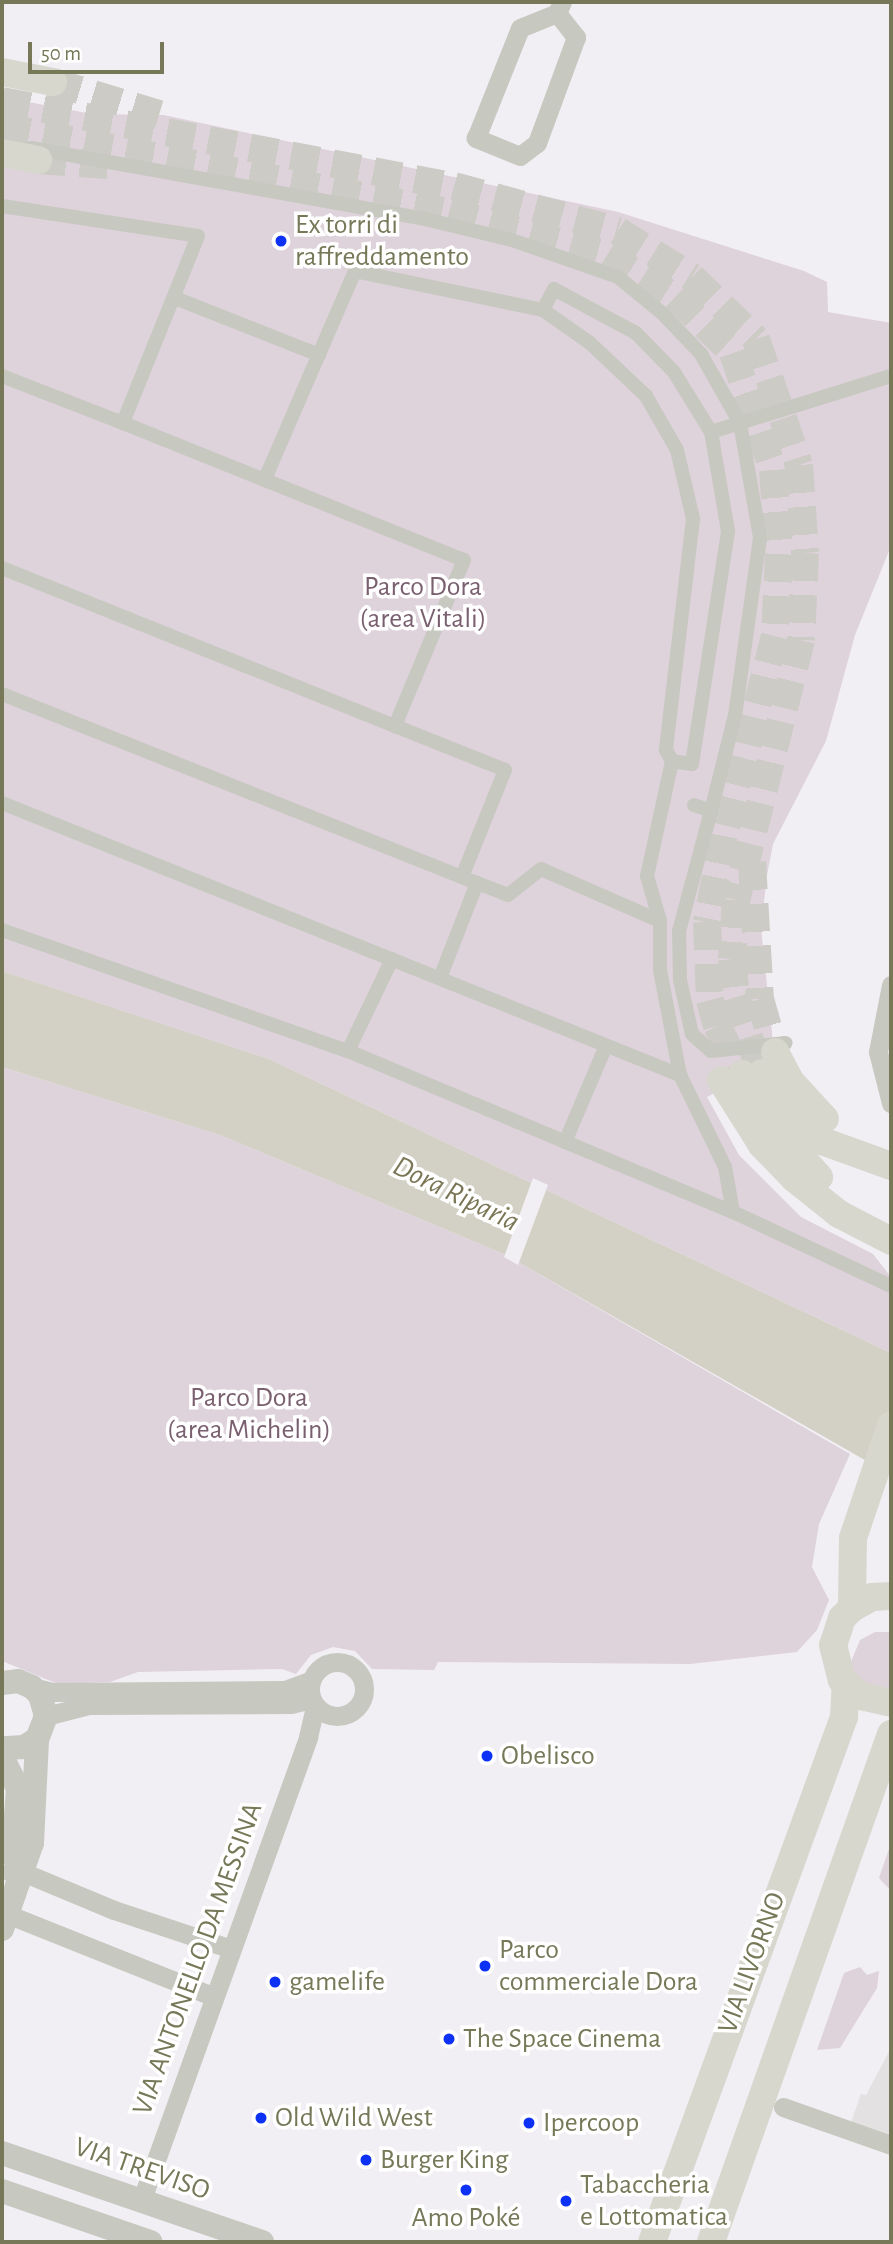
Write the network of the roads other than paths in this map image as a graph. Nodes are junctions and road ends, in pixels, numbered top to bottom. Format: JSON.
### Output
{"nodes":[{"id":1,"x":559,"y":7,"type":"edge"},
{"id":2,"x":2,"y":72,"type":"edge"},
{"id":3,"x":53,"y":82,"type":"tunnel mouth"},
{"id":4,"x":2,"y":142,"type":"edge"},
{"id":5,"x":2,"y":153,"type":"edge"},
{"id":6,"x":38,"y":160,"type":"tunnel mouth"},
{"id":7,"x":2,"y":206,"type":"edge"},
{"id":8,"x":175,"y":298,"type":"junction"},
{"id":9,"x":544,"y":310,"type":"junction"},
{"id":10,"x":319,"y":355,"type":"junction"},
{"id":11,"x":2,"y":376,"type":"edge"},
{"id":12,"x":891,"y":376,"type":"edge"},
{"id":13,"x":740,"y":423,"type":"junction"},
{"id":14,"x":123,"y":424,"type":"junction"},
{"id":15,"x":711,"y":432,"type":"junction"},
{"id":16,"x":265,"y":480,"type":"junction"},
{"id":17,"x":2,"y":568,"type":"edge"},
{"id":18,"x":2,"y":694,"type":"edge"},
{"id":19,"x":396,"y":726,"type":"junction"},
{"id":20,"x":672,"y":761,"type":"junction"},
{"id":21,"x":2,"y":803,"type":"edge"},
{"id":22,"x":694,"y":805,"type":"dead end"},
{"id":23,"x":711,"y":811,"type":"junction"},
{"id":24,"x":462,"y":877,"type":"junction"},
{"id":25,"x":477,"y":883,"type":"junction"},
{"id":26,"x":660,"y":921,"type":"junction"},
{"id":27,"x":2,"y":930,"type":"edge"},
{"id":28,"x":392,"y":959,"type":"junction"},
{"id":29,"x":440,"y":978,"type":"junction"},
{"id":30,"x":891,"y":985,"type":"edge"},
{"id":31,"x":606,"y":1045,"type":"junction"},
{"id":32,"x":348,"y":1051,"type":"junction"},
{"id":33,"x":756,"y":1062,"type":"junction"},
{"id":34,"x":680,"y":1075,"type":"junction"},
{"id":35,"x":891,"y":1102,"type":"edge"},
{"id":36,"x":565,"y":1142,"type":"junction"},
{"id":37,"x":882,"y":1162,"type":"edge"},
{"id":38,"x":733,"y":1212,"type":"junction"},
{"id":39,"x":891,"y":1224,"type":"edge"},
{"id":40,"x":891,"y":1241,"type":"edge"},
{"id":41,"x":891,"y":1286,"type":"edge"},
{"id":42,"x":891,"y":1425,"type":"edge"},
{"id":43,"x":891,"y":1596,"type":"edge"},
{"id":44,"x":852,"y":1608,"type":"junction"},
{"id":45,"x":13,"y":1680,"type":"edge"},
{"id":46,"x":846,"y":1684,"type":"junction"},
{"id":47,"x":312,"y":1695,"type":"junction"},
{"id":48,"x":891,"y":1703,"type":"edge"},
{"id":49,"x":46,"y":1716,"type":"junction"},
{"id":50,"x":339,"y":1716,"type":"junction"},
{"id":51,"x":891,"y":1734,"type":"edge"},
{"id":52,"x":308,"y":1737,"type":"junction"},
{"id":53,"x":37,"y":1739,"type":"junction"},
{"id":54,"x":2,"y":1748,"type":"edge"},
{"id":55,"x":2,"y":1757,"type":"edge"},
{"id":56,"x":12,"y":1878,"type":"edge"},
{"id":57,"x":4,"y":1920,"type":"edge"},
{"id":58,"x":231,"y":1949,"type":"junction"},
{"id":59,"x":214,"y":1997,"type":"junction"},
{"id":60,"x":783,"y":2107,"type":"dead end"},
{"id":61,"x":891,"y":2145,"type":"edge"},
{"id":62,"x":2,"y":2153,"type":"edge"},
{"id":63,"x":2,"y":2191,"type":"edge"},
{"id":64,"x":142,"y":2199,"type":"junction"},
{"id":65,"x":150,"y":2242,"type":"edge"},
{"id":66,"x":262,"y":2242,"type":"edge"},
{"id":67,"x":652,"y":2242,"type":"edge"},
{"id":68,"x":711,"y":2242,"type":"edge"}],
"edges":[{"from":1,"to":1,"type":"street"},
{"from":2,"to":3,"type":"main road"},
{"from":4,"to":13,"type":"street"},
{"from":5,"to":6,"type":"main road"},
{"from":7,"to":8,"type":"street"},
{"from":8,"to":10,"type":"street"},
{"from":8,"to":14,"type":"street"},
{"from":9,"to":10,"type":"street"},
{"from":9,"to":15,"type":"street"},
{"from":9,"to":20,"type":"street"},
{"from":10,"to":16,"type":"street"},
{"from":11,"to":14,"type":"street"},
{"from":12,"to":13,"type":"street"},
{"from":13,"to":15,"type":"street"},
{"from":13,"to":23,"type":"street"},
{"from":14,"to":16,"type":"street"},
{"from":15,"to":20,"type":"street"},
{"from":16,"to":19,"type":"street"},
{"from":17,"to":19,"type":"street"},
{"from":18,"to":24,"type":"street"},
{"from":19,"to":24,"type":"street"},
{"from":20,"to":26,"type":"street"},
{"from":21,"to":28,"type":"street"},
{"from":22,"to":23,"type":"street"},
{"from":23,"to":33,"type":"street"},
{"from":24,"to":25,"type":"street"},
{"from":25,"to":26,"type":"street"},
{"from":25,"to":29,"type":"street"},
{"from":26,"to":34,"type":"street"},
{"from":27,"to":32,"type":"street"},
{"from":28,"to":29,"type":"street"},
{"from":28,"to":32,"type":"street"},
{"from":29,"to":31,"type":"street"},
{"from":30,"to":35,"type":"street"},
{"from":31,"to":34,"type":"street"},
{"from":31,"to":36,"type":"street"},
{"from":32,"to":36,"type":"street"},
{"from":33,"to":37,"type":"main road"},
{"from":33,"to":39,"type":"main road"},
{"from":33,"to":40,"type":"main road"},
{"from":34,"to":38,"type":"street"},
{"from":36,"to":38,"type":"street"},
{"from":38,"to":41,"type":"street"},
{"from":42,"to":44,"type":"main road"},
{"from":43,"to":44,"type":"main road"},
{"from":44,"to":46,"type":"main road"},
{"from":45,"to":47,"type":"street"},
{"from":45,"to":49,"type":"street"},
{"from":46,"to":48,"type":"main road"},
{"from":46,"to":67,"type":"main road","name":"VIA LIVORNO"},
{"from":47,"to":49,"type":"street"},
{"from":47,"to":50,"type":"street"},
{"from":47,"to":50,"type":"street"},
{"from":47,"to":52,"type":"street","name":"VIA ANTONELLO DA MESSINA"},
{"from":49,"to":53,"type":"street"},
{"from":50,"to":52,"type":"street"},
{"from":51,"to":68,"type":"main road","name":"VIA LIVORNO"},
{"from":52,"to":58,"type":"street","name":"VIA ANTONELLO DA MESSINA"},
{"from":53,"to":54,"type":"street"},
{"from":53,"to":56,"type":"street"},
{"from":55,"to":56,"type":"street"},
{"from":56,"to":57,"type":"street"},
{"from":56,"to":58,"type":"street"},
{"from":57,"to":59,"type":"street"},
{"from":58,"to":59,"type":"street","name":"VIA ANTONELLO DA MESSINA"},
{"from":59,"to":64,"type":"street","name":"VIA ANTONELLO DA MESSINA"},
{"from":60,"to":61,"type":"street"},
{"from":62,"to":64,"type":"street","name":"VIA TREVISO"},
{"from":63,"to":65,"type":"street"},
{"from":64,"to":66,"type":"street","name":"VIA TREVISO"}]}
